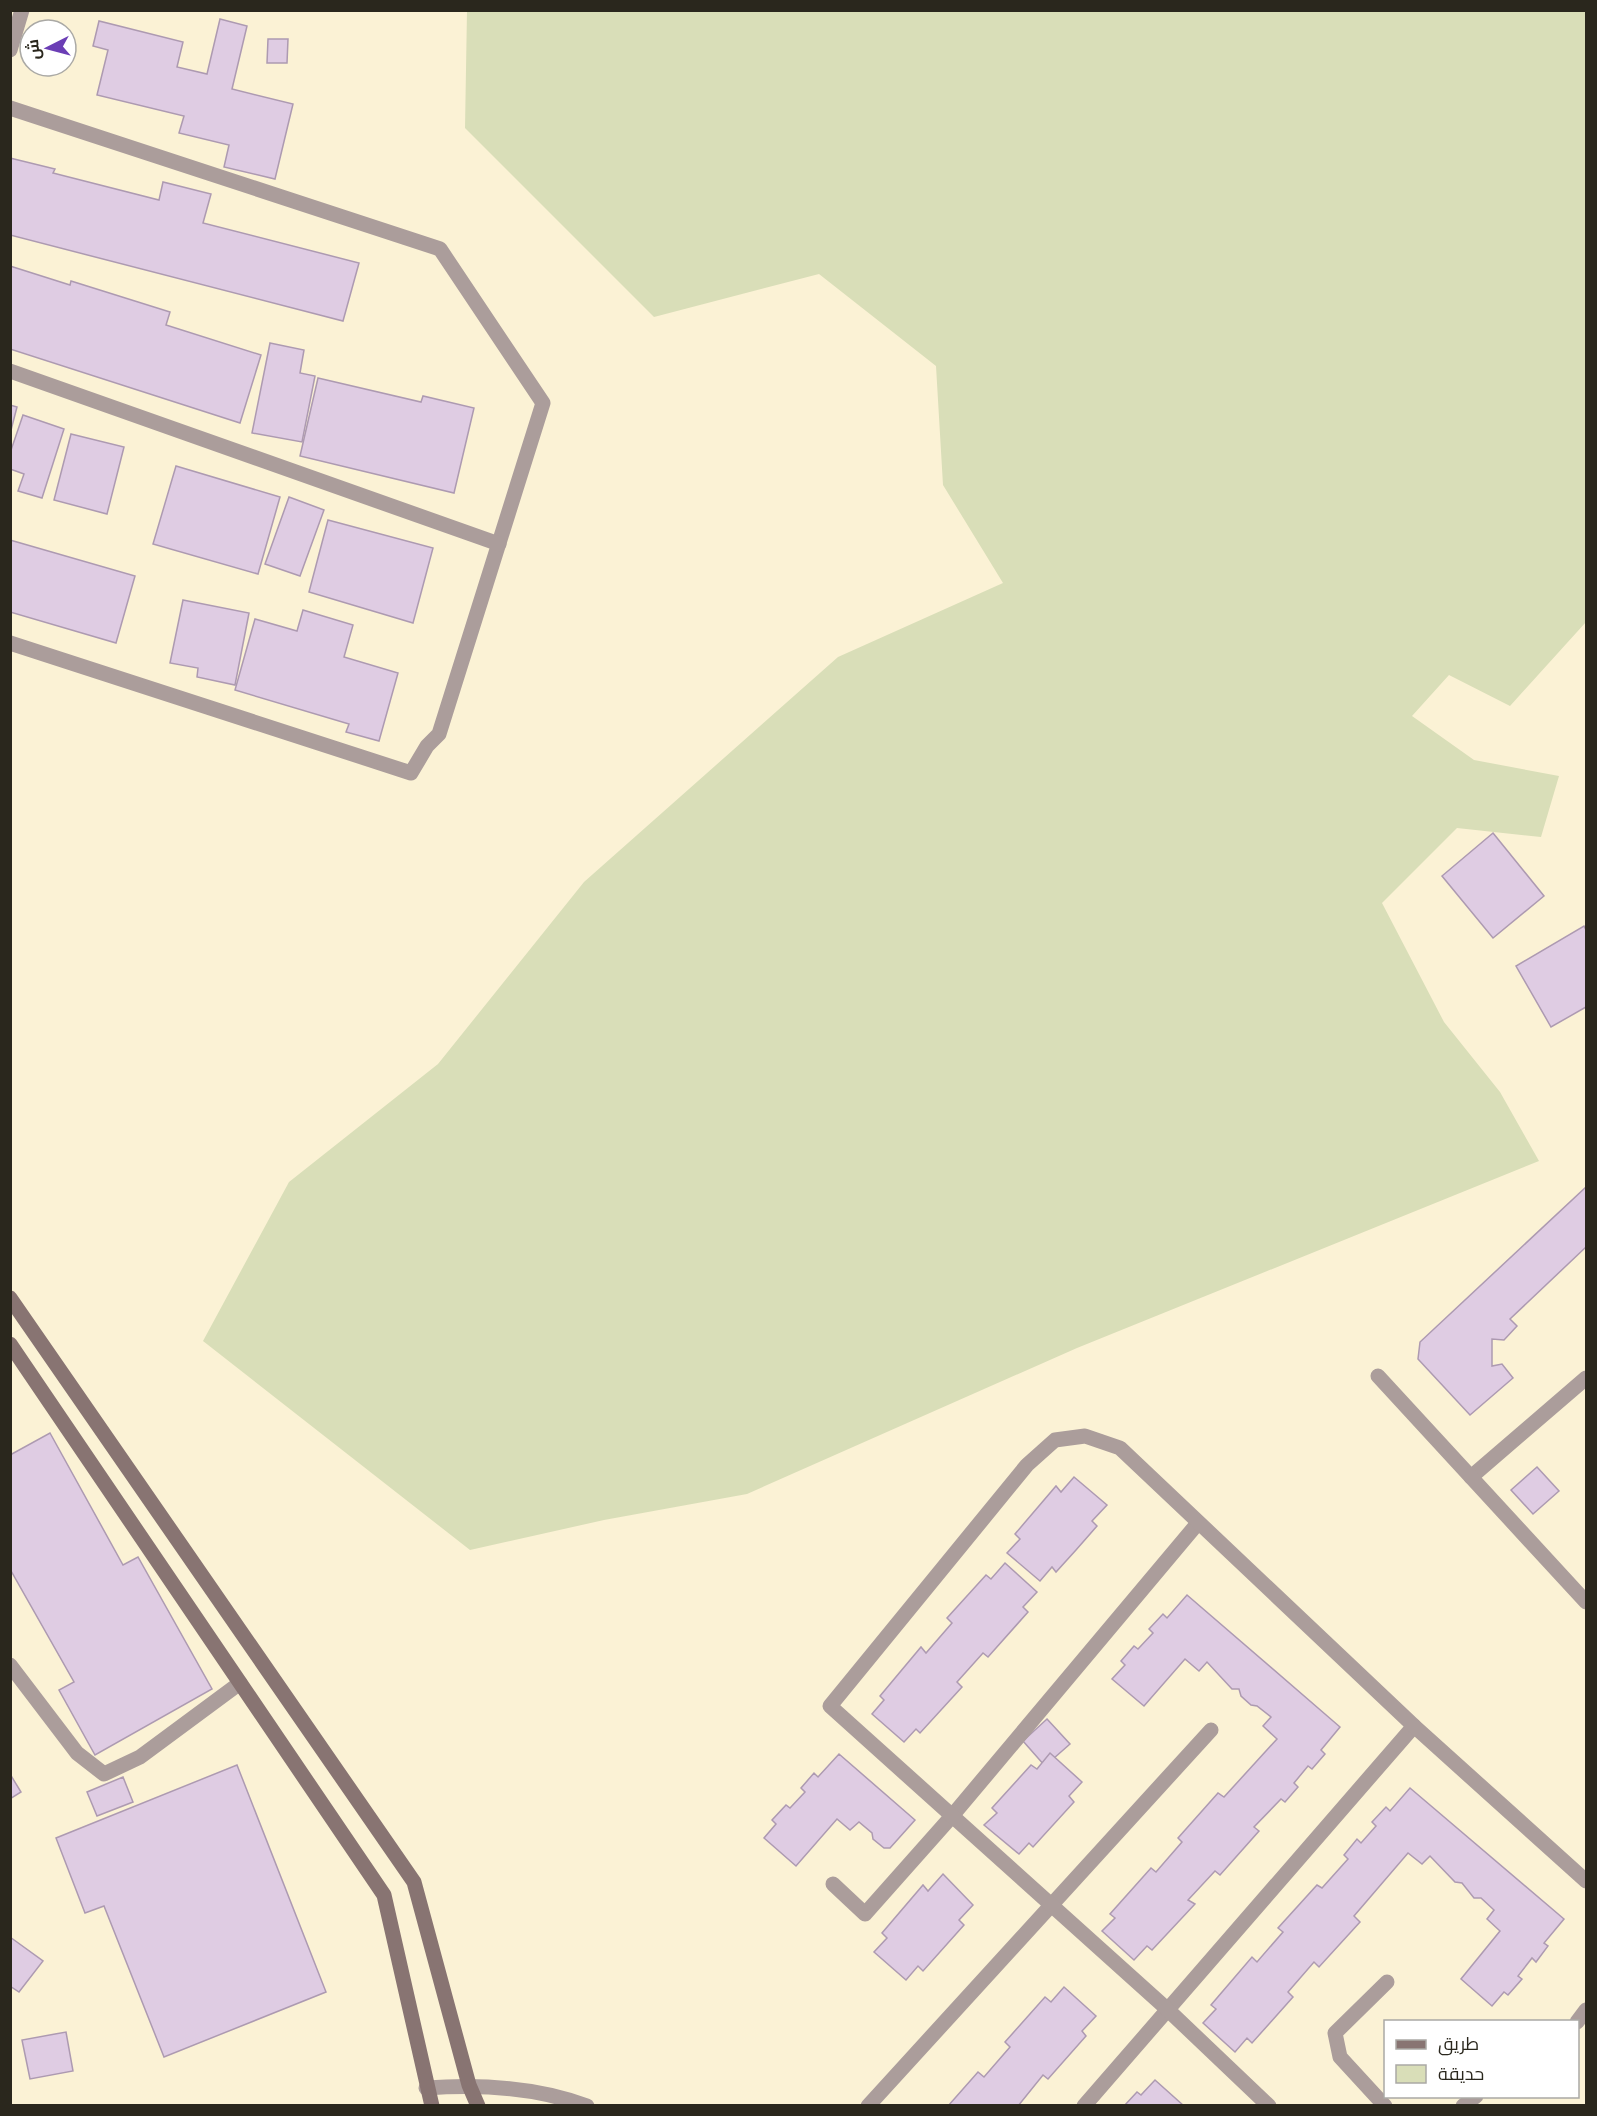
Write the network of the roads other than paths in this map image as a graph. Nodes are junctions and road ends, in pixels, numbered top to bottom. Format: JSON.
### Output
{"nodes":[{"id":1,"x":22,"y":10,"type":"edge"},
{"id":2,"x":10,"y":50,"type":"edge"},
{"id":3,"x":10,"y":108,"type":"edge"},
{"id":4,"x":10,"y":370,"type":"edge"},
{"id":5,"x":499,"y":544,"type":"junction"},
{"id":6,"x":10,"y":643,"type":"edge"},
{"id":7,"x":10,"y":1298,"type":"edge"},
{"id":8,"x":10,"y":1344,"type":"edge"},
{"id":9,"x":1378,"y":1376,"type":"dead end"},
{"id":10,"x":1587,"y":1378,"type":"edge"},
{"id":11,"x":1471,"y":1477,"type":"junction"},
{"id":12,"x":1198,"y":1523,"type":"junction"},
{"id":13,"x":1587,"y":1602,"type":"edge"},
{"id":14,"x":10,"y":1665,"type":"edge"},
{"id":15,"x":240,"y":1683,"type":"junction"},
{"id":16,"x":1413,"y":1726,"type":"junction"},
{"id":17,"x":1211,"y":1730,"type":"dead end"},
{"id":18,"x":952,"y":1816,"type":"junction"},
{"id":19,"x":1587,"y":1881,"type":"edge"},
{"id":20,"x":833,"y":1884,"type":"dead end"},
{"id":21,"x":1052,"y":1906,"type":"junction"},
{"id":22,"x":1387,"y":1982,"type":"dead end"},
{"id":23,"x":1167,"y":2009,"type":"junction"},
{"id":24,"x":469,"y":2085,"type":"junction"},
{"id":25,"x":426,"y":2088,"type":"junction"},
{"id":26,"x":432,"y":2106,"type":"edge"},
{"id":27,"x":478,"y":2106,"type":"edge"},
{"id":28,"x":587,"y":2106,"type":"edge"},
{"id":29,"x":868,"y":2106,"type":"edge"},
{"id":30,"x":1084,"y":2106,"type":"edge"},
{"id":31,"x":1269,"y":2106,"type":"edge"},
{"id":32,"x":1385,"y":2106,"type":"edge"}],
"edges":[{"from":1,"to":2,"type":"street"},
{"from":3,"to":5,"type":"street"},
{"from":4,"to":5,"type":"street"},
{"from":5,"to":6,"type":"street"},
{"from":7,"to":24,"type":"main road"},
{"from":8,"to":15,"type":"main road"},
{"from":9,"to":11,"type":"street"},
{"from":10,"to":11,"type":"street"},
{"from":11,"to":13,"type":"street"},
{"from":12,"to":16,"type":"street"},
{"from":12,"to":18,"type":"street"},
{"from":12,"to":18,"type":"street"},
{"from":14,"to":15,"type":"street"},
{"from":15,"to":25,"type":"main road"},
{"from":16,"to":19,"type":"street"},
{"from":16,"to":23,"type":"street"},
{"from":17,"to":21,"type":"street"},
{"from":18,"to":20,"type":"street"},
{"from":18,"to":21,"type":"street"},
{"from":21,"to":23,"type":"street"},
{"from":21,"to":29,"type":"street"},
{"from":22,"to":32,"type":"street"},
{"from":23,"to":30,"type":"street"},
{"from":23,"to":31,"type":"street"},
{"from":24,"to":25,"type":"street"},
{"from":24,"to":27,"type":"main road"},
{"from":24,"to":28,"type":"street"},
{"from":25,"to":26,"type":"main road"}]}
